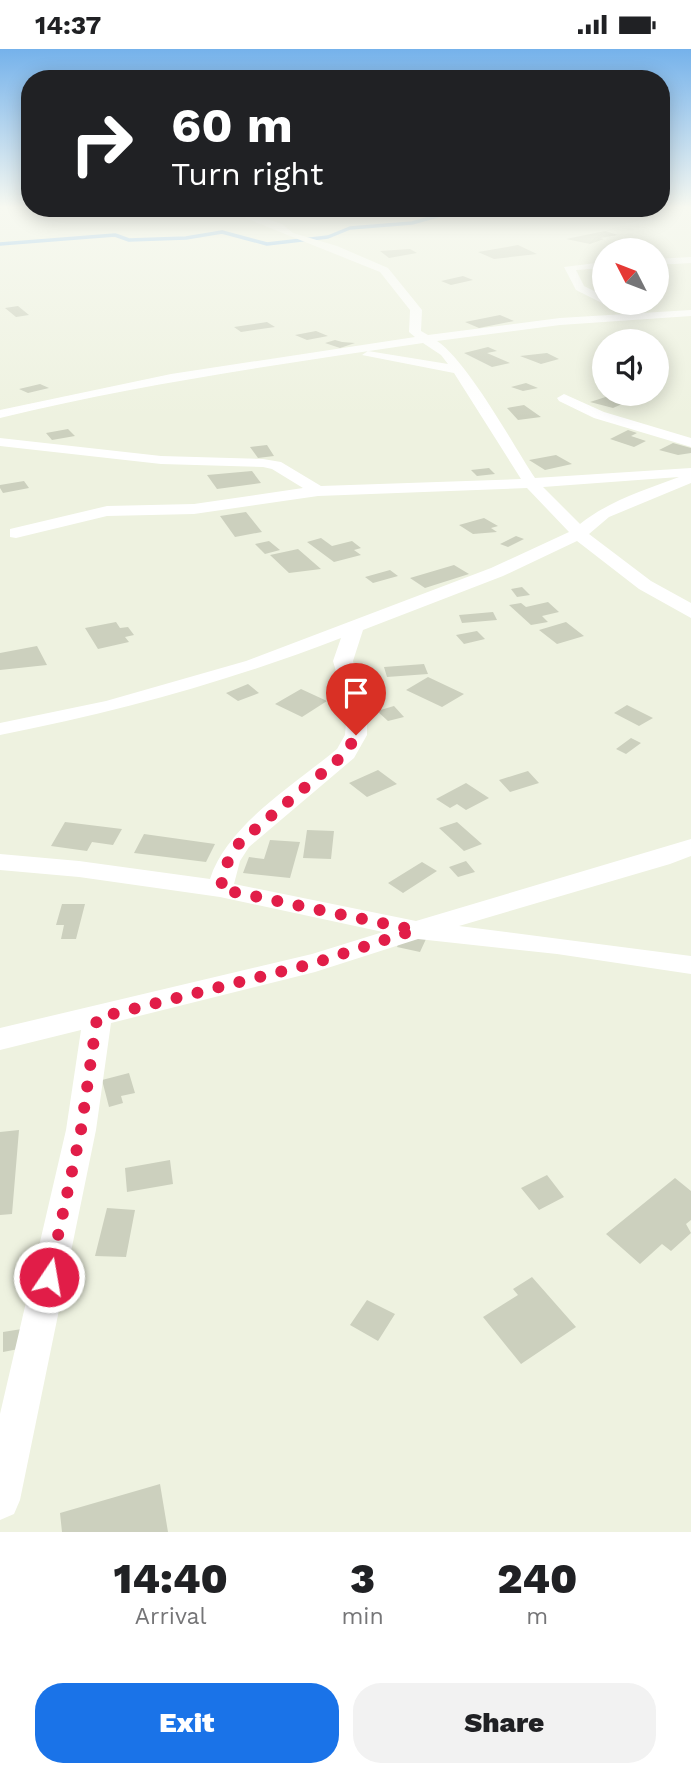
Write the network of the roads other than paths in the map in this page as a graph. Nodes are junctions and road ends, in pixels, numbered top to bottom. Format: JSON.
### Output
{"nodes":[{"id":1,"x":391,"y":278,"type":"edge"},
{"id":2,"x":575,"y":278,"type":"edge"},
{"id":3,"x":592,"y":295,"type":"edge"},
{"id":4,"x":691,"y":313,"type":"edge"},
{"id":5,"x":614,"y":317,"type":"joint"},
{"id":6,"x":424,"y":340,"type":"junction"},
{"id":7,"x":340,"y":351,"type":"junction"},
{"id":8,"x":458,"y":370,"type":"junction"},
{"id":9,"x":564,"y":398,"type":"dead end"},
{"id":10,"x":0,"y":414,"type":"edge"},
{"id":11,"x":0,"y":442,"type":"edge"},
{"id":12,"x":691,"y":443,"type":"edge"},
{"id":13,"x":691,"y":472,"type":"edge"},
{"id":14,"x":691,"y":478,"type":"edge"},
{"id":15,"x":531,"y":484,"type":"junction"},
{"id":16,"x":318,"y":491,"type":"junction"},
{"id":17,"x":16,"y":533,"type":"dead end"},
{"id":18,"x":580,"y":533,"type":"junction"},
{"id":19,"x":691,"y":612,"type":"edge"},
{"id":20,"x":354,"y":628,"type":"junction"},
{"id":21,"x":0,"y":729,"type":"edge"},
{"id":22,"x":691,"y":847,"type":"edge"},
{"id":23,"x":0,"y":862,"type":"edge"},
{"id":24,"x":220,"y":889,"type":"junction"},
{"id":25,"x":415,"y":930,"type":"junction"},
{"id":26,"x":691,"y":965,"type":"edge"},
{"id":27,"x":97,"y":1018,"type":"junction"},
{"id":28,"x":0,"y":1039,"type":"edge"},
{"id":29,"x":0,"y":1500,"type":"edge"}],
"edges":[{"from":1,"to":6,"type":"street"},
{"from":2,"to":3,"type":"street"},
{"from":4,"to":5,"type":"street"},
{"from":5,"to":6,"type":"street"},
{"from":6,"to":7,"type":"street"},
{"from":6,"to":8,"type":"street"},
{"from":7,"to":8,"type":"street"},
{"from":7,"to":10,"type":"street"},
{"from":8,"to":15,"type":"street"},
{"from":9,"to":12,"type":"street"},
{"from":11,"to":16,"type":"street"},
{"from":13,"to":15,"type":"street"},
{"from":14,"to":18,"type":"street"},
{"from":15,"to":16,"type":"street"},
{"from":15,"to":18,"type":"street"},
{"from":16,"to":17,"type":"street"},
{"from":18,"to":19,"type":"street"},
{"from":18,"to":20,"type":"street"},
{"from":20,"to":21,"type":"street"},
{"from":20,"to":24,"type":"street"},
{"from":22,"to":25,"type":"street"},
{"from":23,"to":24,"type":"street"},
{"from":24,"to":25,"type":"street"},
{"from":25,"to":26,"type":"street"},
{"from":25,"to":27,"type":"street"},
{"from":27,"to":28,"type":"street"},
{"from":27,"to":29,"type":"street"}]}
